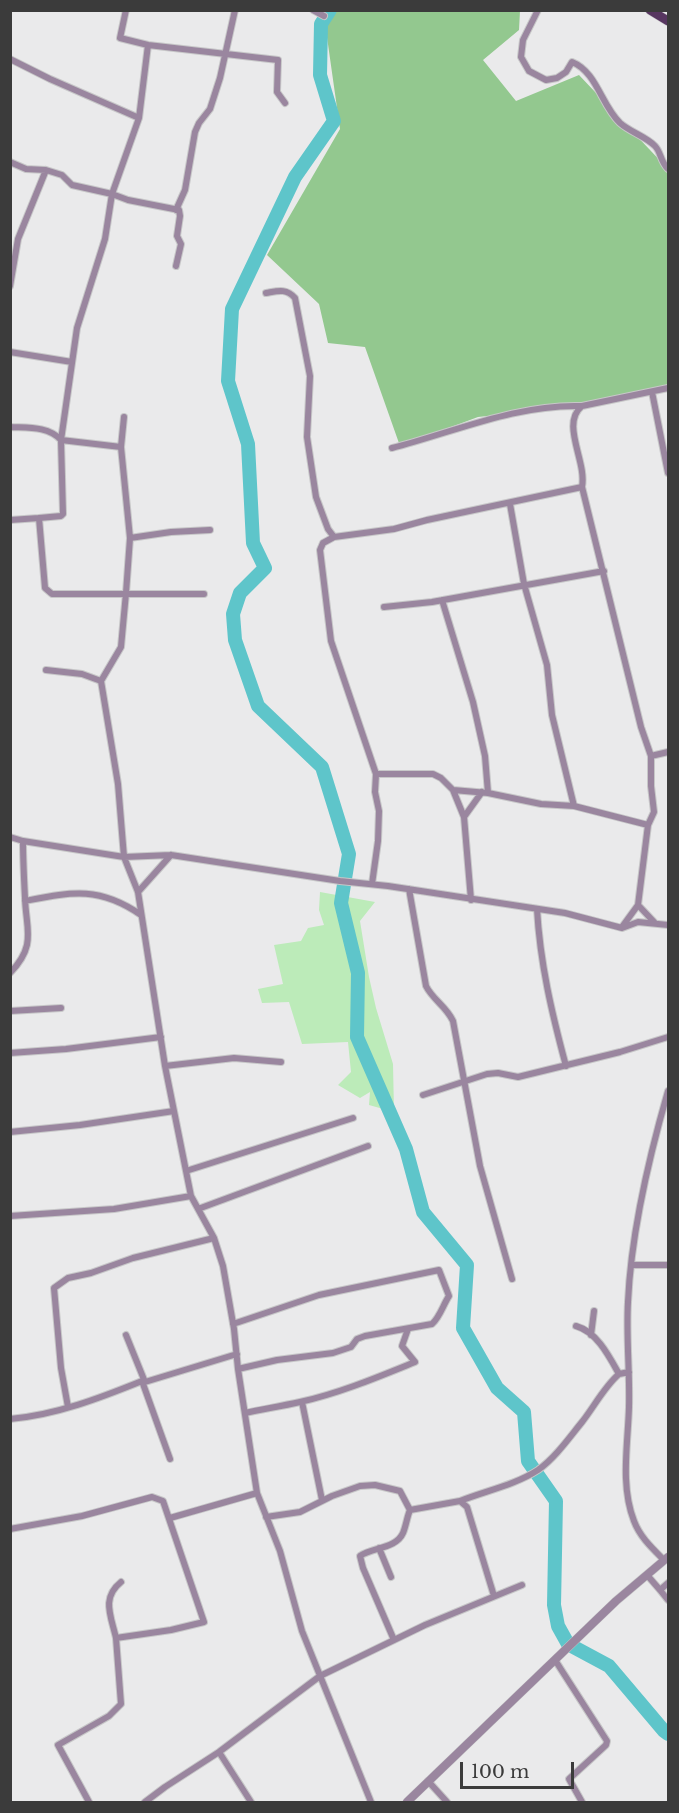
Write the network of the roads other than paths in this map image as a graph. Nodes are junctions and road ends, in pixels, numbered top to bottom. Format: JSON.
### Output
{"nodes":[{"id":1,"x":126,"y":10,"type":"edge"},
{"id":2,"x":235,"y":10,"type":"edge"},
{"id":3,"x":313,"y":10,"type":"edge"},
{"id":4,"x":538,"y":10,"type":"edge"},
{"id":5,"x":650,"y":10,"type":"edge"},
{"id":6,"x":324,"y":16,"type":"dead end"},
{"id":7,"x":669,"y":21,"type":"edge"},
{"id":8,"x":148,"y":45,"type":"junction"},
{"id":9,"x":227,"y":53,"type":"junction"},
{"id":10,"x":10,"y":59,"type":"edge"},
{"id":11,"x":285,"y":103,"type":"dead end"},
{"id":12,"x":139,"y":118,"type":"junction"},
{"id":13,"x":10,"y":162,"type":"edge"},
{"id":14,"x":669,"y":169,"type":"edge"},
{"id":15,"x":46,"y":170,"type":"junction"},
{"id":16,"x":112,"y":194,"type":"junction"},
{"id":17,"x":176,"y":210,"type":"junction"},
{"id":18,"x":176,"y":266,"type":"dead end"},
{"id":19,"x":10,"y":286,"type":"edge"},
{"id":20,"x":266,"y":293,"type":"dead end"},
{"id":21,"x":10,"y":352,"type":"edge"},
{"id":22,"x":72,"y":363,"type":"junction"},
{"id":23,"x":669,"y":388,"type":"edge"},
{"id":24,"x":652,"y":392,"type":"junction"},
{"id":25,"x":582,"y":406,"type":"junction"},
{"id":26,"x":124,"y":417,"type":"dead end"},
{"id":27,"x":10,"y":427,"type":"edge"},
{"id":28,"x":61,"y":440,"type":"junction"},
{"id":29,"x":121,"y":447,"type":"junction"},
{"id":30,"x":392,"y":448,"type":"dead end"},
{"id":31,"x":669,"y":473,"type":"edge"},
{"id":32,"x":582,"y":487,"type":"junction"},
{"id":33,"x":510,"y":504,"type":"junction"},
{"id":34,"x":39,"y":518,"type":"junction"},
{"id":35,"x":10,"y":520,"type":"edge"},
{"id":36,"x":210,"y":530,"type":"dead end"},
{"id":37,"x":334,"y":537,"type":"junction"},
{"id":38,"x":130,"y":538,"type":"junction"},
{"id":39,"x":604,"y":571,"type":"junction"},
{"id":40,"x":524,"y":584,"type":"junction"},
{"id":41,"x":126,"y":593,"type":"junction"},
{"id":42,"x":204,"y":594,"type":"dead end"},
{"id":43,"x":442,"y":600,"type":"junction"},
{"id":44,"x":384,"y":607,"type":"dead end"},
{"id":45,"x":46,"y":670,"type":"dead end"},
{"id":46,"x":101,"y":681,"type":"junction"},
{"id":47,"x":669,"y":752,"type":"edge"},
{"id":48,"x":651,"y":756,"type":"junction"},
{"id":49,"x":376,"y":774,"type":"junction"},
{"id":50,"x":453,"y":790,"type":"junction"},
{"id":51,"x":485,"y":792,"type":"junction"},
{"id":52,"x":574,"y":806,"type":"junction"},
{"id":53,"x":464,"y":817,"type":"junction"},
{"id":54,"x":648,"y":825,"type":"junction"},
{"id":55,"x":10,"y":837,"type":"edge"},
{"id":56,"x":23,"y":841,"type":"junction"},
{"id":57,"x":171,"y":855,"type":"junction"},
{"id":58,"x":124,"y":857,"type":"junction"},
{"id":59,"x":372,"y":884,"type":"junction"},
{"id":60,"x":409,"y":889,"type":"junction"},
{"id":61,"x":138,"y":892,"type":"junction"},
{"id":62,"x":471,"y":900,"type":"junction"},
{"id":63,"x":25,"y":901,"type":"junction"},
{"id":64,"x":638,"y":905,"type":"junction"},
{"id":65,"x":537,"y":909,"type":"junction"},
{"id":66,"x":141,"y":915,"type":"junction"},
{"id":67,"x":655,"y":923,"type":"junction"},
{"id":68,"x":669,"y":925,"type":"edge"},
{"id":69,"x":622,"y":928,"type":"junction"},
{"id":70,"x":10,"y":973,"type":"edge"},
{"id":71,"x":61,"y":1008,"type":"dead end"},
{"id":72,"x":10,"y":1011,"type":"edge"},
{"id":73,"x":160,"y":1037,"type":"junction"},
{"id":74,"x":669,"y":1037,"type":"edge"},
{"id":75,"x":10,"y":1053,"type":"edge"},
{"id":76,"x":281,"y":1062,"type":"dead end"},
{"id":77,"x":165,"y":1065,"type":"junction"},
{"id":78,"x":566,"y":1066,"type":"junction"},
{"id":79,"x":464,"y":1082,"type":"junction"},
{"id":80,"x":669,"y":1091,"type":"edge"},
{"id":81,"x":423,"y":1095,"type":"dead end"},
{"id":82,"x":174,"y":1111,"type":"junction"},
{"id":83,"x":353,"y":1118,"type":"dead end"},
{"id":84,"x":10,"y":1132,"type":"edge"},
{"id":85,"x":368,"y":1146,"type":"dead end"},
{"id":86,"x":186,"y":1171,"type":"junction"},
{"id":87,"x":192,"y":1196,"type":"junction"},
{"id":88,"x":198,"y":1209,"type":"junction"},
{"id":89,"x":10,"y":1216,"type":"edge"},
{"id":90,"x":214,"y":1238,"type":"junction"},
{"id":91,"x":631,"y":1265,"type":"junction"},
{"id":92,"x":669,"y":1265,"type":"edge"},
{"id":93,"x":512,"y":1279,"type":"dead end"},
{"id":94,"x":594,"y":1311,"type":"dead end"},
{"id":95,"x":233,"y":1324,"type":"junction"},
{"id":96,"x":576,"y":1326,"type":"dead end"},
{"id":97,"x":408,"y":1329,"type":"junction"},
{"id":98,"x":126,"y":1335,"type":"dead end"},
{"id":99,"x":591,"y":1335,"type":"junction"},
{"id":100,"x":237,"y":1354,"type":"junction"},
{"id":101,"x":238,"y":1370,"type":"junction"},
{"id":102,"x":629,"y":1372,"type":"junction"},
{"id":103,"x":619,"y":1374,"type":"junction"},
{"id":104,"x":143,"y":1382,"type":"junction"},
{"id":105,"x":302,"y":1402,"type":"junction"},
{"id":106,"x":68,"y":1407,"type":"junction"},
{"id":107,"x":245,"y":1413,"type":"junction"},
{"id":108,"x":10,"y":1419,"type":"edge"},
{"id":109,"x":170,"y":1459,"type":"dead end"},
{"id":110,"x":257,"y":1493,"type":"junction"},
{"id":111,"x":322,"y":1500,"type":"junction"},
{"id":112,"x":460,"y":1501,"type":"junction"},
{"id":113,"x":410,"y":1510,"type":"junction"},
{"id":114,"x":267,"y":1517,"type":"junction"},
{"id":115,"x":170,"y":1518,"type":"junction"},
{"id":116,"x":10,"y":1529,"type":"edge"},
{"id":117,"x":379,"y":1548,"type":"junction"},
{"id":118,"x":666,"y":1559,"type":"edge"},
{"id":119,"x":647,"y":1575,"type":"junction"},
{"id":120,"x":391,"y":1577,"type":"dead end"},
{"id":121,"x":121,"y":1582,"type":"dead end"},
{"id":122,"x":669,"y":1583,"type":"edge"},
{"id":123,"x":522,"y":1585,"type":"dead end"},
{"id":124,"x":660,"y":1590,"type":"junction"},
{"id":125,"x":494,"y":1596,"type":"junction"},
{"id":126,"x":669,"y":1600,"type":"edge"},
{"id":127,"x":116,"y":1638,"type":"junction"},
{"id":128,"x":394,"y":1640,"type":"junction"},
{"id":129,"x":555,"y":1660,"type":"junction"},
{"id":130,"x":320,"y":1676,"type":"junction"},
{"id":131,"x":219,"y":1752,"type":"junction"},
{"id":132,"x":428,"y":1781,"type":"junction"},
{"id":133,"x":89,"y":1803,"type":"edge"},
{"id":134,"x":145,"y":1803,"type":"edge"},
{"id":135,"x":250,"y":1803,"type":"edge"},
{"id":136,"x":370,"y":1803,"type":"edge"},
{"id":137,"x":407,"y":1803,"type":"edge"},
{"id":138,"x":447,"y":1803,"type":"edge"},
{"id":139,"x":582,"y":1803,"type":"edge"}],
"edges":[{"from":1,"to":8,"type":"street"},
{"from":2,"to":9,"type":"street"},
{"from":3,"to":6,"type":"street"},
{"from":4,"to":14,"type":"street"},
{"from":5,"to":7,"type":"main road"},
{"from":8,"to":9,"type":"street"},
{"from":8,"to":12,"type":"street"},
{"from":9,"to":11,"type":"street"},
{"from":9,"to":17,"type":"street"},
{"from":10,"to":12,"type":"street"},
{"from":12,"to":16,"type":"street"},
{"from":13,"to":15,"type":"street"},
{"from":15,"to":16,"type":"street"},
{"from":15,"to":19,"type":"street"},
{"from":16,"to":17,"type":"street"},
{"from":16,"to":22,"type":"street"},
{"from":17,"to":18,"type":"street"},
{"from":20,"to":37,"type":"street"},
{"from":21,"to":22,"type":"street"},
{"from":22,"to":28,"type":"street"},
{"from":23,"to":24,"type":"street"},
{"from":24,"to":25,"type":"street"},
{"from":24,"to":31,"type":"street"},
{"from":25,"to":30,"type":"street"},
{"from":25,"to":32,"type":"street"},
{"from":26,"to":29,"type":"street"},
{"from":27,"to":28,"type":"street"},
{"from":28,"to":29,"type":"street"},
{"from":28,"to":34,"type":"street"},
{"from":29,"to":38,"type":"street"},
{"from":32,"to":33,"type":"street"},
{"from":32,"to":39,"type":"street"},
{"from":33,"to":37,"type":"street"},
{"from":33,"to":40,"type":"street"},
{"from":34,"to":35,"type":"street"},
{"from":34,"to":41,"type":"street"},
{"from":36,"to":38,"type":"street"},
{"from":37,"to":49,"type":"street"},
{"from":38,"to":41,"type":"street"},
{"from":39,"to":40,"type":"street"},
{"from":39,"to":48,"type":"street"},
{"from":40,"to":43,"type":"street"},
{"from":40,"to":52,"type":"street"},
{"from":41,"to":42,"type":"street"},
{"from":41,"to":46,"type":"street"},
{"from":43,"to":44,"type":"street"},
{"from":43,"to":51,"type":"street"},
{"from":45,"to":46,"type":"street"},
{"from":46,"to":58,"type":"street"},
{"from":47,"to":48,"type":"street"},
{"from":48,"to":54,"type":"street"},
{"from":49,"to":50,"type":"street"},
{"from":49,"to":59,"type":"street"},
{"from":50,"to":51,"type":"street"},
{"from":50,"to":53,"type":"street"},
{"from":51,"to":52,"type":"street"},
{"from":51,"to":53,"type":"street"},
{"from":52,"to":54,"type":"street"},
{"from":53,"to":62,"type":"street"},
{"from":54,"to":64,"type":"street"},
{"from":55,"to":56,"type":"street"},
{"from":56,"to":58,"type":"street"},
{"from":56,"to":63,"type":"street"},
{"from":57,"to":58,"type":"street"},
{"from":57,"to":59,"type":"street"},
{"from":57,"to":61,"type":"street"},
{"from":58,"to":61,"type":"street"},
{"from":59,"to":60,"type":"street"},
{"from":60,"to":62,"type":"street"},
{"from":60,"to":79,"type":"street"},
{"from":61,"to":66,"type":"street"},
{"from":62,"to":65,"type":"street"},
{"from":63,"to":66,"type":"street"},
{"from":63,"to":70,"type":"street"},
{"from":64,"to":67,"type":"street"},
{"from":64,"to":69,"type":"street"},
{"from":65,"to":69,"type":"street"},
{"from":65,"to":78,"type":"street"},
{"from":66,"to":73,"type":"street"},
{"from":67,"to":68,"type":"street"},
{"from":67,"to":69,"type":"street"},
{"from":71,"to":72,"type":"street"},
{"from":73,"to":75,"type":"street"},
{"from":73,"to":77,"type":"street"},
{"from":74,"to":78,"type":"street"},
{"from":76,"to":77,"type":"street"},
{"from":77,"to":82,"type":"street"},
{"from":78,"to":79,"type":"street"},
{"from":79,"to":81,"type":"street"},
{"from":79,"to":93,"type":"street"},
{"from":80,"to":91,"type":"street"},
{"from":82,"to":84,"type":"street"},
{"from":82,"to":86,"type":"street"},
{"from":83,"to":86,"type":"street"},
{"from":85,"to":88,"type":"street"},
{"from":86,"to":87,"type":"street"},
{"from":87,"to":88,"type":"street"},
{"from":87,"to":89,"type":"street"},
{"from":88,"to":90,"type":"street"},
{"from":90,"to":95,"type":"street"},
{"from":90,"to":106,"type":"street"},
{"from":91,"to":92,"type":"street"},
{"from":91,"to":102,"type":"street"},
{"from":94,"to":99,"type":"street"},
{"from":95,"to":97,"type":"street"},
{"from":95,"to":100,"type":"street"},
{"from":96,"to":99,"type":"street"},
{"from":97,"to":101,"type":"street"},
{"from":97,"to":105,"type":"street"},
{"from":98,"to":104,"type":"street"},
{"from":99,"to":103,"type":"street"},
{"from":100,"to":101,"type":"street"},
{"from":100,"to":104,"type":"street"},
{"from":101,"to":107,"type":"street"},
{"from":102,"to":103,"type":"street"},
{"from":102,"to":118,"type":"street"},
{"from":103,"to":112,"type":"street"},
{"from":104,"to":106,"type":"street"},
{"from":104,"to":109,"type":"street"},
{"from":105,"to":107,"type":"street"},
{"from":105,"to":111,"type":"street"},
{"from":106,"to":108,"type":"street"},
{"from":107,"to":110,"type":"street"},
{"from":110,"to":114,"type":"street"},
{"from":110,"to":115,"type":"street"},
{"from":111,"to":113,"type":"street"},
{"from":111,"to":114,"type":"street"},
{"from":112,"to":113,"type":"street"},
{"from":112,"to":125,"type":"street"},
{"from":113,"to":117,"type":"street"},
{"from":114,"to":130,"type":"street"},
{"from":115,"to":116,"type":"street"},
{"from":115,"to":127,"type":"street"},
{"from":117,"to":120,"type":"street"},
{"from":117,"to":128,"type":"street"},
{"from":118,"to":119,"type":"street"},
{"from":119,"to":124,"type":"street"},
{"from":119,"to":129,"type":"street"},
{"from":121,"to":127,"type":"street"},
{"from":122,"to":124,"type":"street"},
{"from":123,"to":125,"type":"street"},
{"from":124,"to":126,"type":"street"},
{"from":125,"to":128,"type":"street"},
{"from":127,"to":133,"type":"street"},
{"from":128,"to":130,"type":"street"},
{"from":129,"to":132,"type":"street"},
{"from":129,"to":139,"type":"street"},
{"from":130,"to":131,"type":"street"},
{"from":130,"to":136,"type":"street"},
{"from":131,"to":134,"type":"street"},
{"from":131,"to":135,"type":"street"},
{"from":132,"to":137,"type":"street"},
{"from":132,"to":138,"type":"street"}]}
